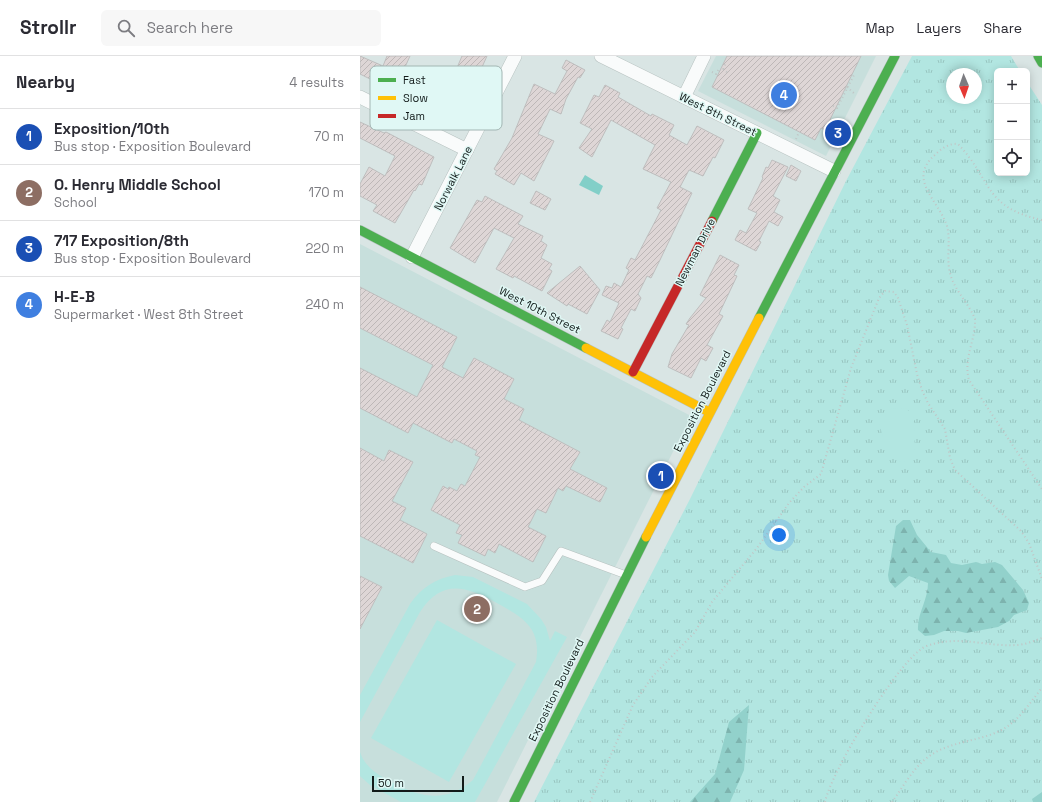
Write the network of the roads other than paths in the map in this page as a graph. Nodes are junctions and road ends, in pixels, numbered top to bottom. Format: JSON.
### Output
{"nodes":[{"id":1,"x":515,"y":56,"type":"edge"},
{"id":2,"x":601,"y":56,"type":"edge"},
{"id":3,"x":704,"y":56,"type":"edge"},
{"id":4,"x":895,"y":56,"type":"edge"},
{"id":5,"x":1038,"y":56,"type":"edge"},
{"id":6,"x":1042,"y":63,"type":"edge"},
{"id":7,"x":502,"y":81,"type":"edge"},
{"id":8,"x":360,"y":97,"type":"edge"},
{"id":9,"x":684,"y":97,"type":"junction"},
{"id":10,"x":370,"y":102,"type":"edge"},
{"id":11,"x":427,"y":130,"type":"edge"},
{"id":12,"x":477,"y":130,"type":"edge"},
{"id":13,"x":757,"y":133,"type":"junction"},
{"id":14,"x":467,"y":150,"type":"junction"},
{"id":15,"x":834,"y":171,"type":"junction"},
{"id":16,"x":360,"y":230,"type":"edge"},
{"id":17,"x":412,"y":257,"type":"junction"},
{"id":18,"x":633,"y":372,"type":"junction"},
{"id":19,"x":710,"y":412,"type":"junction"},
{"id":20,"x":434,"y":546,"type":"dead end"},
{"id":21,"x":626,"y":575,"type":"junction"},
{"id":22,"x":514,"y":802,"type":"edge"}],
"edges":[{"from":1,"to":7,"type":"street","name":"Norwalk Lane"},
{"from":2,"to":9,"type":"street","name":"West 8th Street"},
{"from":3,"to":9,"type":"street"},
{"from":4,"to":15,"type":"street","name":"Exposition Boulevard"},
{"from":5,"to":6,"type":"street"},
{"from":8,"to":10,"type":"street"},
{"from":9,"to":13,"type":"street","name":"West 8th Street"},
{"from":11,"to":14,"type":"street"},
{"from":12,"to":14,"type":"street","name":"Norwalk Lane"},
{"from":13,"to":15,"type":"street","name":"West 8th Street"},
{"from":13,"to":18,"type":"street","name":"Newman Drive"},
{"from":14,"to":17,"type":"street","name":"Norwalk Lane"},
{"from":15,"to":19,"type":"street","name":"Exposition Boulevard"},
{"from":16,"to":17,"type":"street","name":"West 10th Street"},
{"from":17,"to":18,"type":"street","name":"West 10th Street"},
{"from":18,"to":19,"type":"street","name":"West 10th Street"},
{"from":19,"to":21,"type":"street","name":"Exposition Boulevard"},
{"from":20,"to":21,"type":"lane"},
{"from":21,"to":22,"type":"street","name":"Exposition Boulevard"}]}
